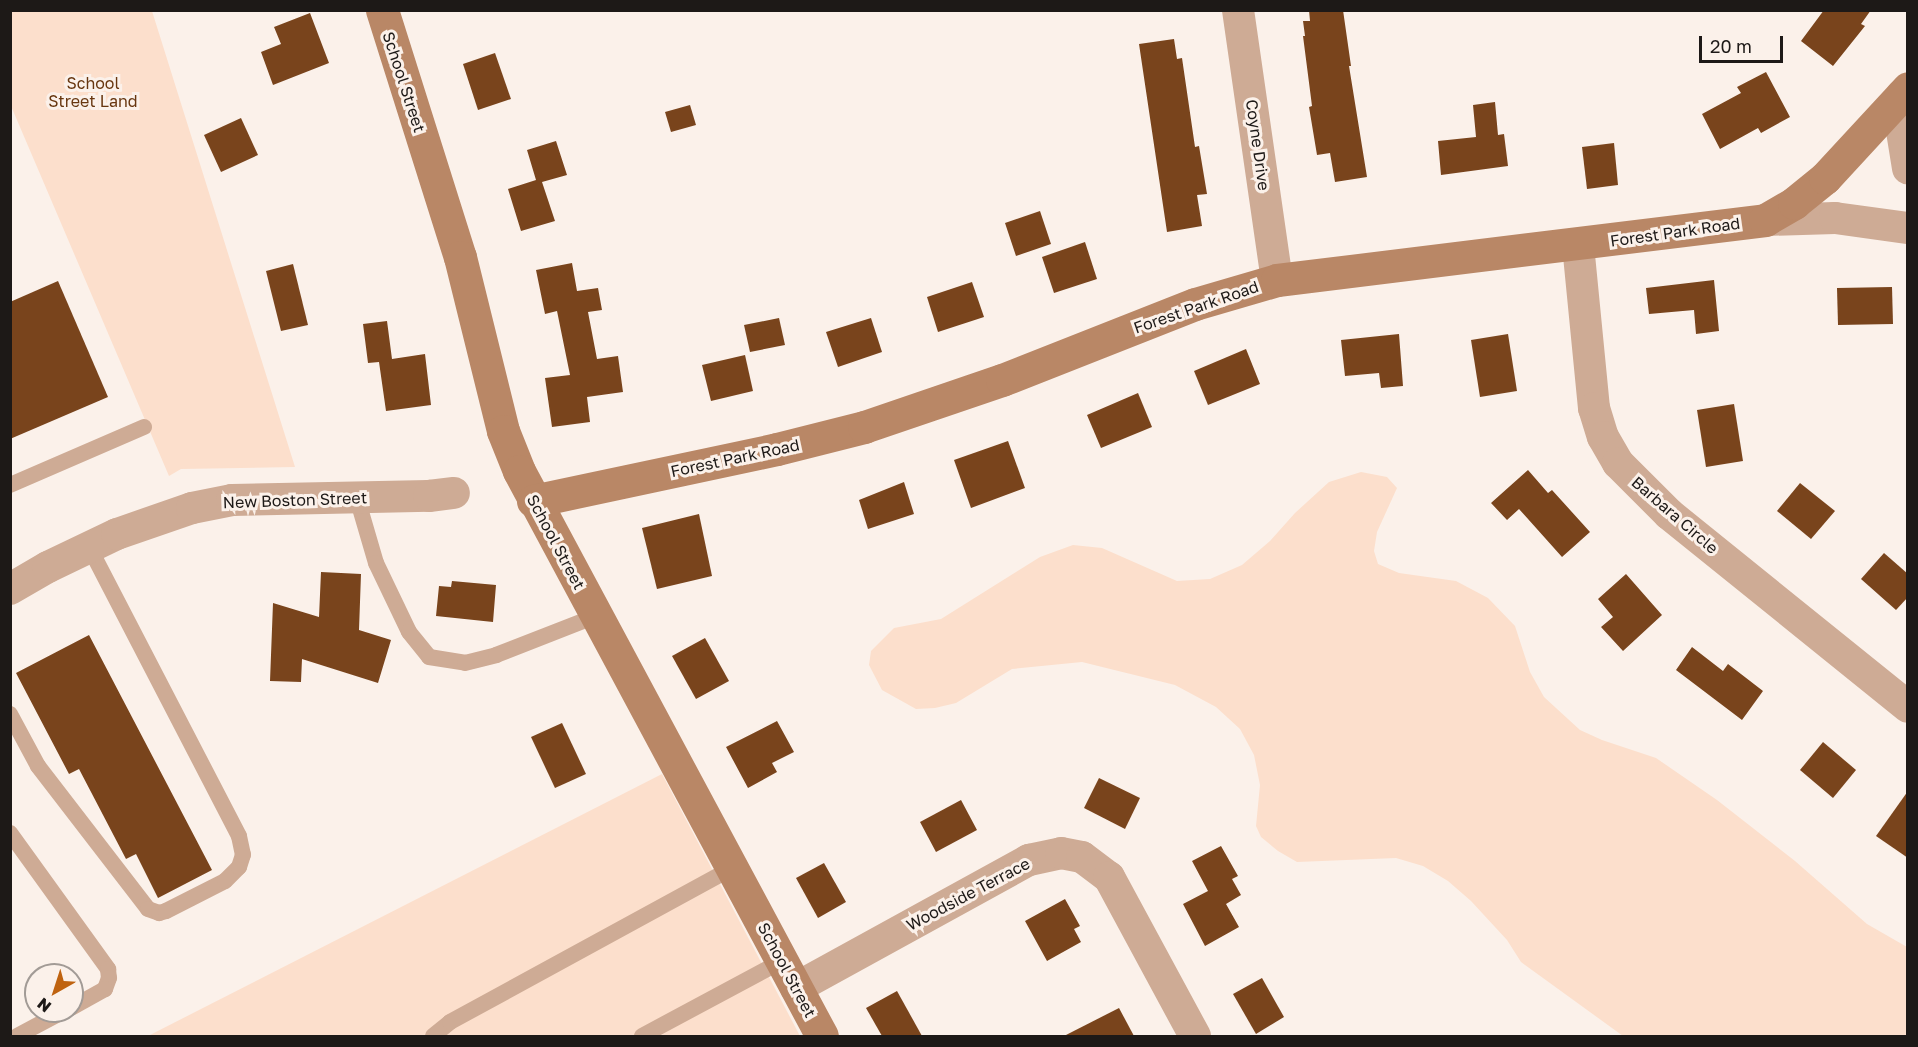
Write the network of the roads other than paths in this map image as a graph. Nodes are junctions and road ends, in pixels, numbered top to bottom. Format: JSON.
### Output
{"nodes":[{"id":1,"x":382,"y":10,"type":"edge"},
{"id":2,"x":1238,"y":10,"type":"edge"},
{"id":3,"x":1905,"y":92,"type":"edge"},
{"id":4,"x":1908,"y":168,"type":"edge"},
{"id":5,"x":1765,"y":220,"type":"junction"},
{"id":6,"x":1908,"y":228,"type":"edge"},
{"id":7,"x":1578,"y":245,"type":"junction"},
{"id":8,"x":1277,"y":280,"type":"junction"},
{"id":9,"x":144,"y":427,"type":"dead end"},
{"id":10,"x":10,"y":485,"type":"edge"},
{"id":11,"x":454,"y":493,"type":"dead end"},
{"id":12,"x":357,"y":498,"type":"junction"},
{"id":13,"x":534,"y":501,"type":"junction"},
{"id":14,"x":88,"y":547,"type":"junction"},
{"id":15,"x":10,"y":589,"type":"edge"},
{"id":16,"x":596,"y":616,"type":"junction"},
{"id":17,"x":1908,"y":707,"type":"edge"},
{"id":18,"x":10,"y":714,"type":"edge"},
{"id":19,"x":10,"y":833,"type":"edge"},
{"id":20,"x":732,"y":868,"type":"junction"},
{"id":21,"x":789,"y":974,"type":"junction"},
{"id":22,"x":84,"y":1000,"type":"edge"},
{"id":23,"x":41,"y":1023,"type":"edge"},
{"id":24,"x":17,"y":1036,"type":"edge"},
{"id":25,"x":433,"y":1036,"type":"edge"},
{"id":26,"x":642,"y":1036,"type":"edge"},
{"id":27,"x":822,"y":1036,"type":"edge"},
{"id":28,"x":1195,"y":1036,"type":"edge"}],
"edges":[{"from":1,"to":13,"type":"street","name":"School Street"},
{"from":2,"to":8,"type":"street","name":"Coyne Drive"},
{"from":3,"to":4,"type":"street","name":"Forest Park Road"},
{"from":3,"to":5,"type":"street","name":"Forest Park Road"},
{"from":5,"to":6,"type":"street"},
{"from":5,"to":7,"type":"street","name":"Forest Park Road"},
{"from":7,"to":8,"type":"street","name":"Forest Park Road"},
{"from":7,"to":17,"type":"street","name":"Barbara Circle"},
{"from":8,"to":13,"type":"street","name":"Forest Park Road"},
{"from":9,"to":10,"type":"lane"},
{"from":11,"to":12,"type":"street","name":"New Boston Street"},
{"from":12,"to":14,"type":"street","name":"New Boston Street"},
{"from":12,"to":16,"type":"lane"},
{"from":13,"to":16,"type":"street","name":"School Street"},
{"from":14,"to":15,"type":"street","name":"New Boston Street"},
{"from":14,"to":18,"type":"lane"},
{"from":16,"to":20,"type":"street","name":"School Street"},
{"from":19,"to":22,"type":"lane"},
{"from":20,"to":21,"type":"street","name":"School Street"},
{"from":20,"to":25,"type":"lane"},
{"from":21,"to":26,"type":"lane"},
{"from":21,"to":27,"type":"street","name":"School Street"},
{"from":21,"to":28,"type":"street","name":"Woodside Terrace"},
{"from":23,"to":24,"type":"lane"}]}
